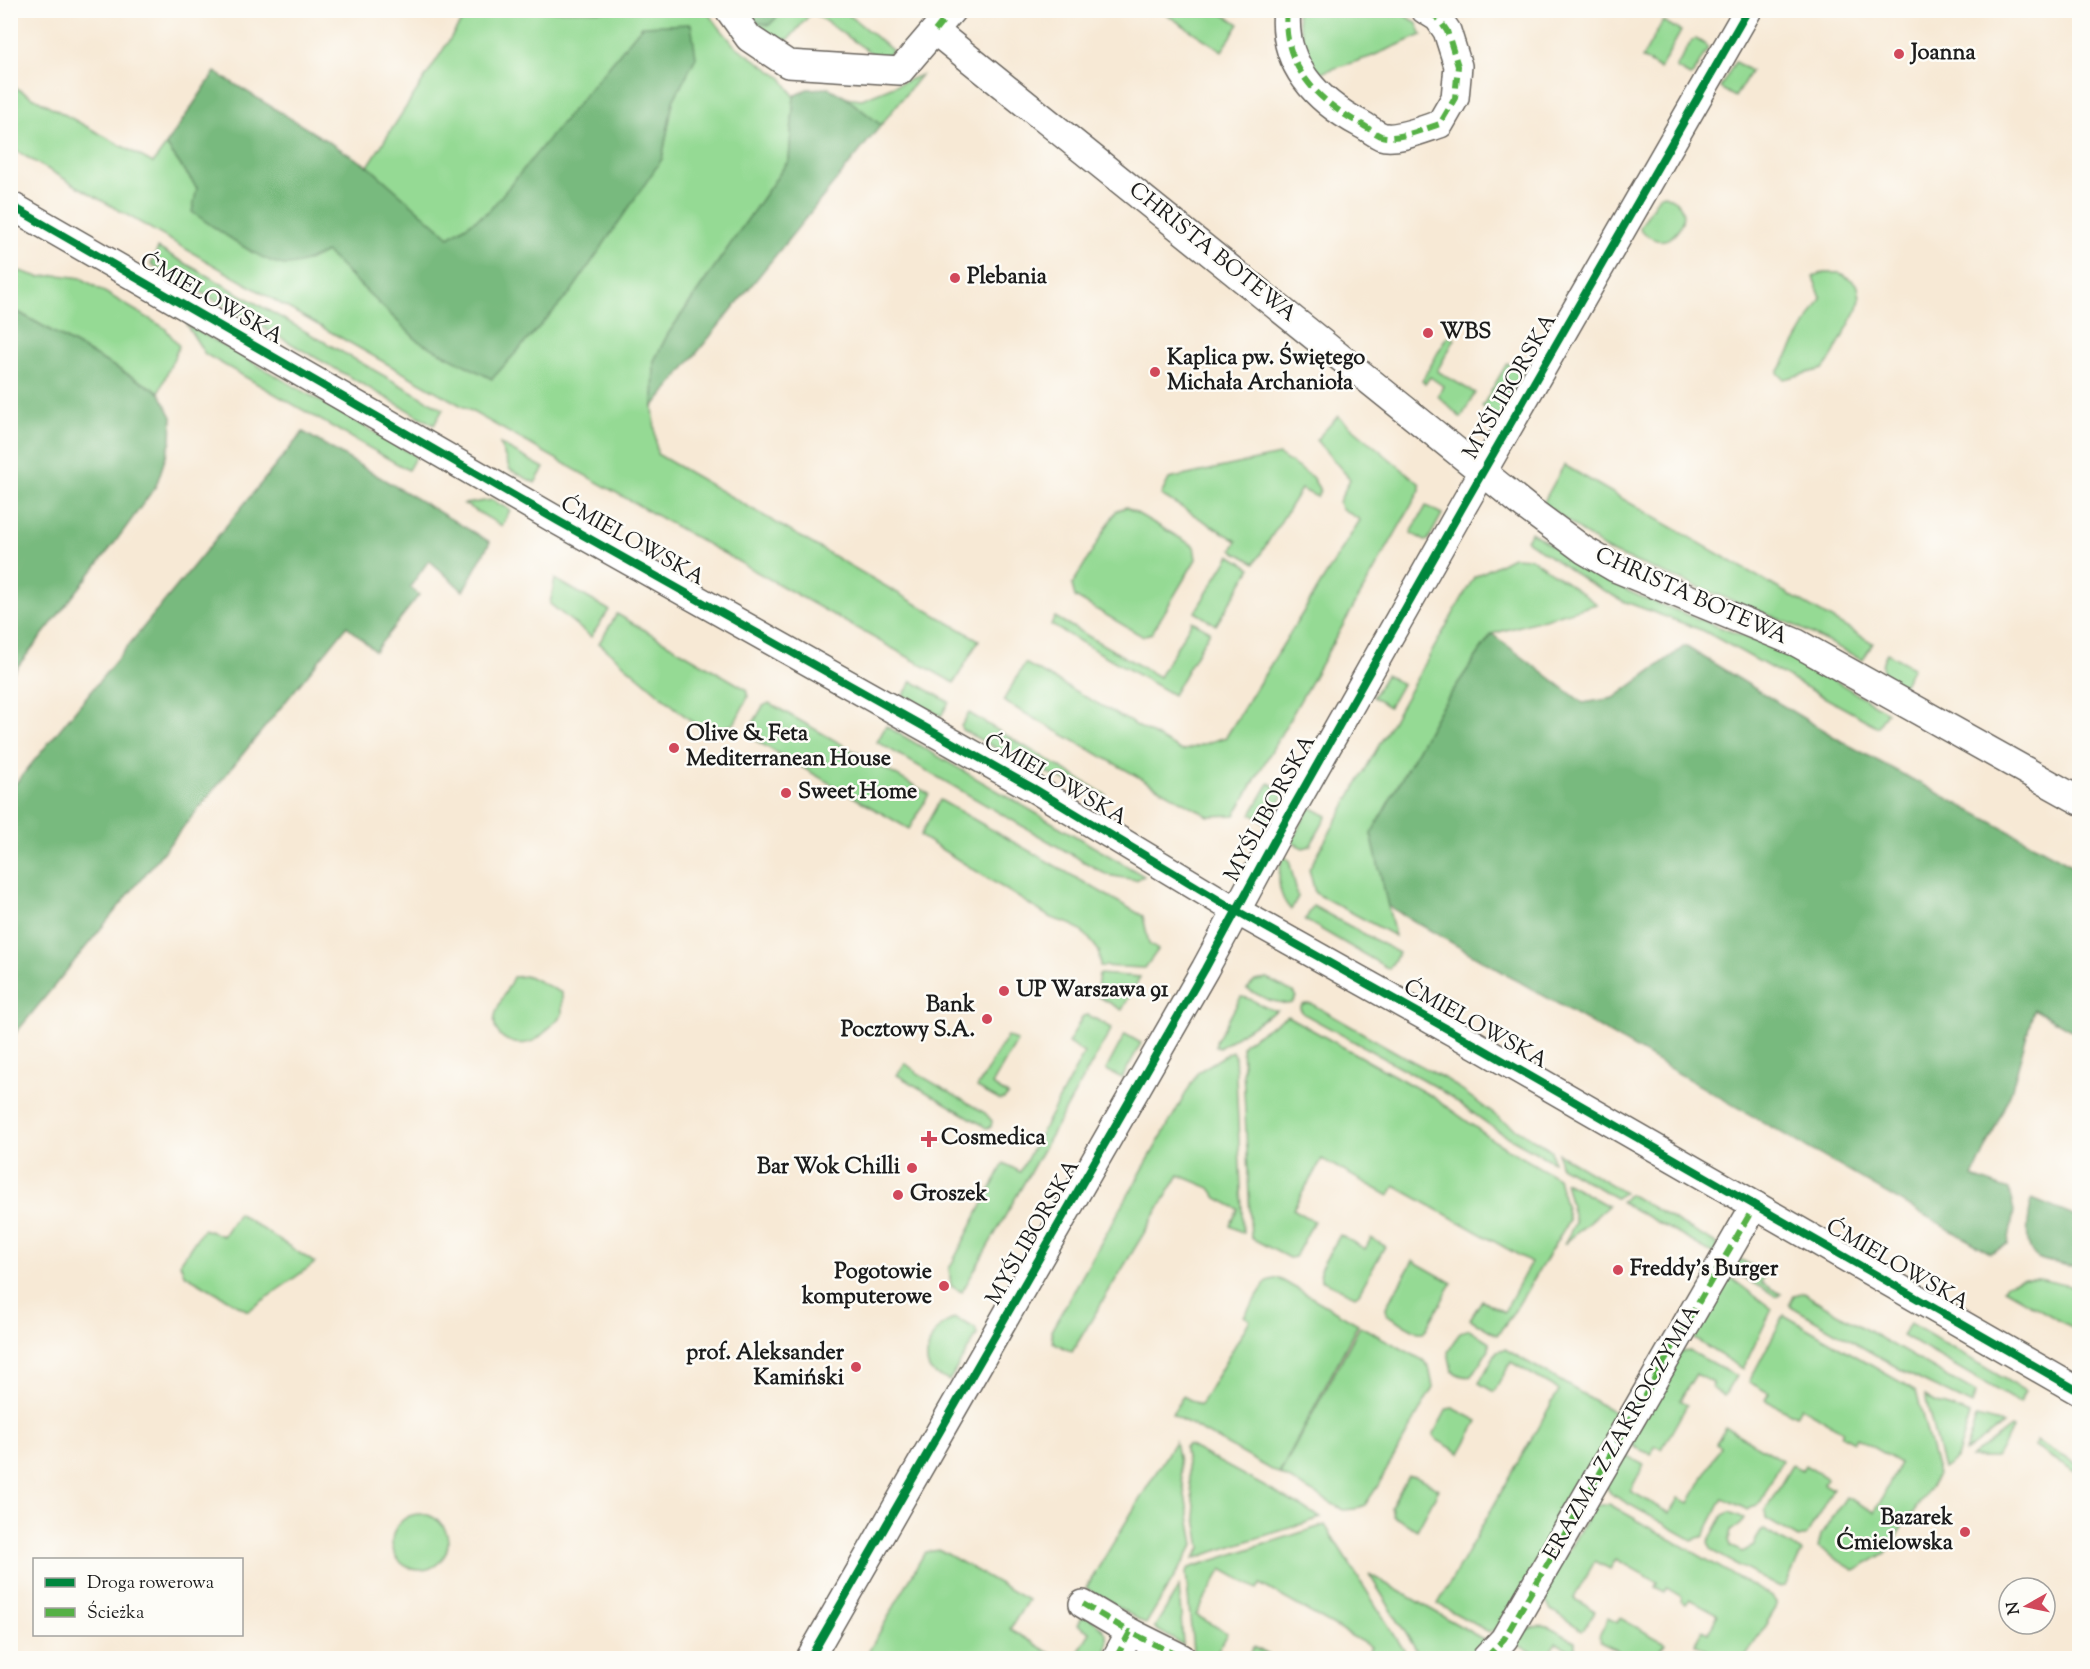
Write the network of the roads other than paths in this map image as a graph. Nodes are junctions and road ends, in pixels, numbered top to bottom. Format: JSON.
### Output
{"nodes":[{"id":1,"x":729,"y":10,"type":"edge"},
{"id":2,"x":1287,"y":10,"type":"edge"},
{"id":3,"x":1425,"y":10,"type":"edge"},
{"id":4,"x":1745,"y":12,"type":"edge"},
{"id":5,"x":943,"y":21,"type":"edge"},
{"id":6,"x":10,"y":205,"type":"edge"},
{"id":7,"x":1484,"y":471,"type":"junction"},
{"id":8,"x":2079,"y":801,"type":"edge"},
{"id":9,"x":1235,"y":910,"type":"junction"},
{"id":10,"x":1755,"y":1204,"type":"junction"},
{"id":11,"x":2079,"y":1392,"type":"edge"},
{"id":12,"x":1083,"y":1604,"type":"dead end"},
{"id":13,"x":1130,"y":1632,"type":"junction"},
{"id":14,"x":810,"y":1659,"type":"edge"},
{"id":15,"x":1116,"y":1659,"type":"edge"},
{"id":16,"x":1182,"y":1659,"type":"edge"},
{"id":17,"x":1486,"y":1659,"type":"edge"}],
"edges":[{"from":1,"to":5,"type":"street","name":"CHRISTA BOTEWA"},
{"from":2,"to":3,"type":"street"},
{"from":4,"to":7,"type":"street","name":"MYŚLIBORSKA"},
{"from":5,"to":7,"type":"street","name":"CHRISTA BOTEWA"},
{"from":6,"to":9,"type":"street","name":"ĆMIELOWSKA"},
{"from":7,"to":8,"type":"street","name":"CHRISTA BOTEWA"},
{"from":7,"to":9,"type":"street","name":"MYŚLIBORSKA"},
{"from":9,"to":10,"type":"street","name":"ĆMIELOWSKA"},
{"from":9,"to":14,"type":"street","name":"MYŚLIBORSKA"},
{"from":10,"to":11,"type":"street","name":"ĆMIELOWSKA"},
{"from":10,"to":17,"type":"street","name":"ERAZMA Z ZAKROCZYMIA"},
{"from":12,"to":13,"type":"street"},
{"from":13,"to":15,"type":"street"},
{"from":13,"to":16,"type":"street"}]}
